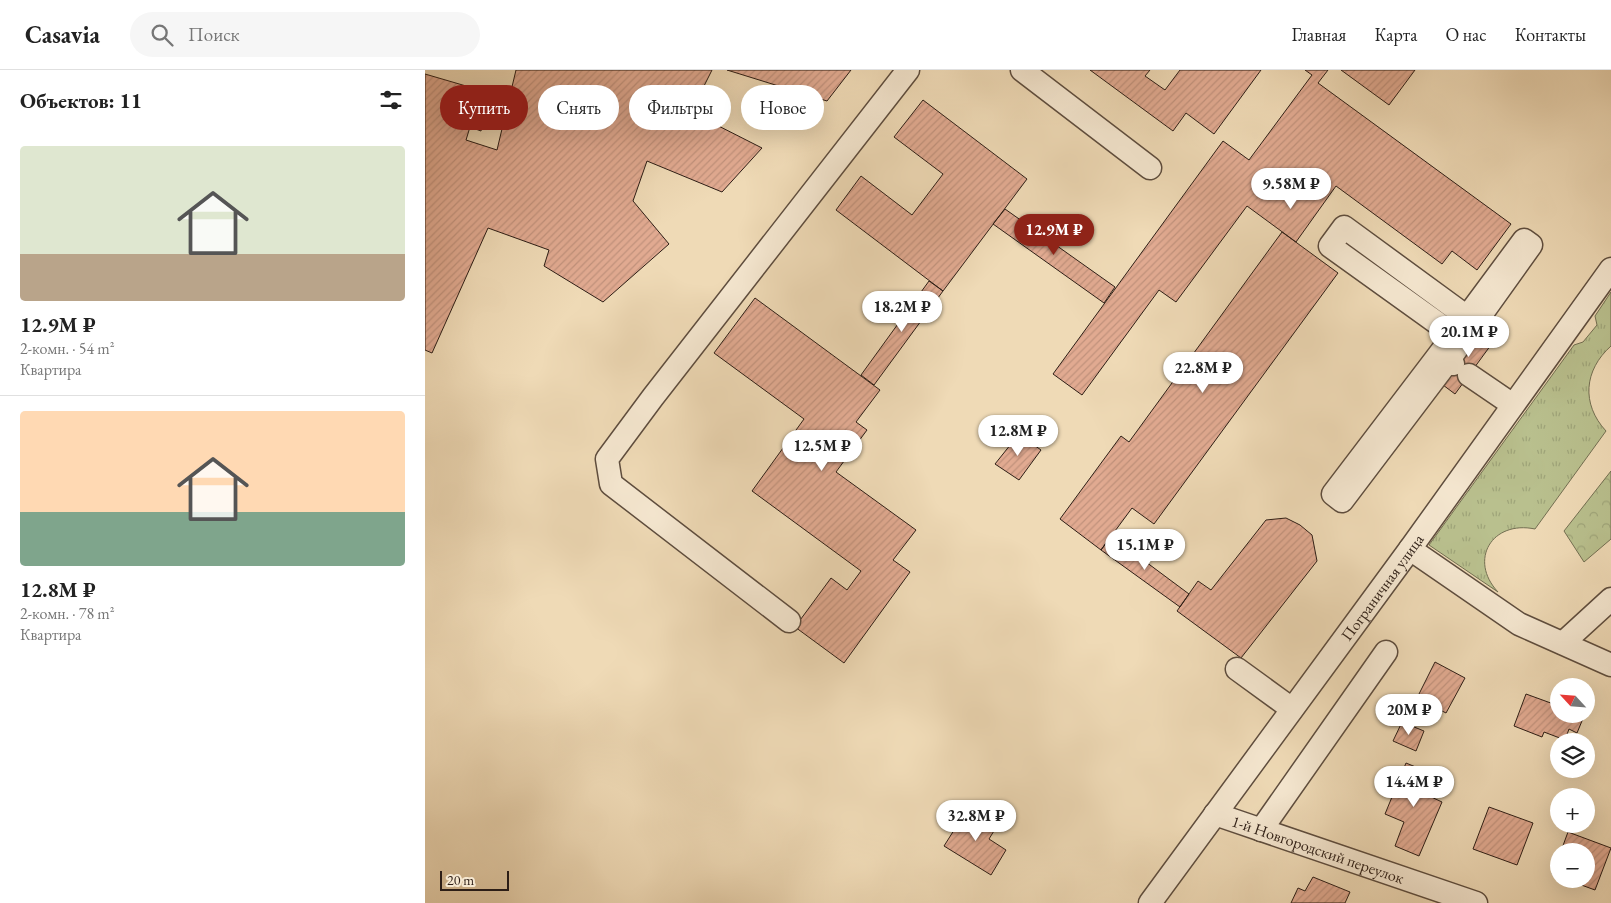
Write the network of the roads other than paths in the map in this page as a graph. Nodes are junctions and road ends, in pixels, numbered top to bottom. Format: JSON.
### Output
{"nodes":[{"id":1,"x":908,"y":70,"type":"edge"},
{"id":2,"x":1021,"y":70,"type":"edge"},
{"id":3,"x":1150,"y":168,"type":"dead end"},
{"id":4,"x":1611,"y":269,"type":"edge"},
{"id":5,"x":1457,"y":367,"type":"junction"},
{"id":6,"x":1513,"y":405,"type":"junction"},
{"id":7,"x":1410,"y":549,"type":"junction"},
{"id":8,"x":1611,"y":599,"type":"edge"},
{"id":9,"x":789,"y":621,"type":"dead end"},
{"id":10,"x":1563,"y":643,"type":"junction"},
{"id":11,"x":1386,"y":652,"type":"dead end"},
{"id":12,"x":1611,"y":665,"type":"edge"},
{"id":13,"x":1237,"y":669,"type":"dead end"},
{"id":14,"x":1292,"y":709,"type":"junction"},
{"id":15,"x":1215,"y":814,"type":"junction"},
{"id":16,"x":1261,"y":830,"type":"junction"},
{"id":17,"x":1150,"y":903,"type":"edge"},
{"id":18,"x":1476,"y":903,"type":"edge"}],
"edges":[{"from":1,"to":9,"type":"street"},
{"from":2,"to":3,"type":"street"},
{"from":4,"to":6,"type":"street","name":"Пограничная улица"},
{"from":5,"to":5,"type":"street"},
{"from":5,"to":6,"type":"street"},
{"from":6,"to":7,"type":"street","name":"Пограничная улица"},
{"from":7,"to":10,"type":"street"},
{"from":7,"to":14,"type":"street","name":"Пограничная улица"},
{"from":8,"to":10,"type":"street"},
{"from":10,"to":12,"type":"street"},
{"from":11,"to":16,"type":"street"},
{"from":13,"to":14,"type":"street"},
{"from":14,"to":15,"type":"street","name":"Пограничная улица"},
{"from":15,"to":16,"type":"street","name":"1-й Новгородский переулок"},
{"from":15,"to":17,"type":"street","name":"Пограничная улица"},
{"from":16,"to":18,"type":"street","name":"1-й Новгородский переулок"}]}
